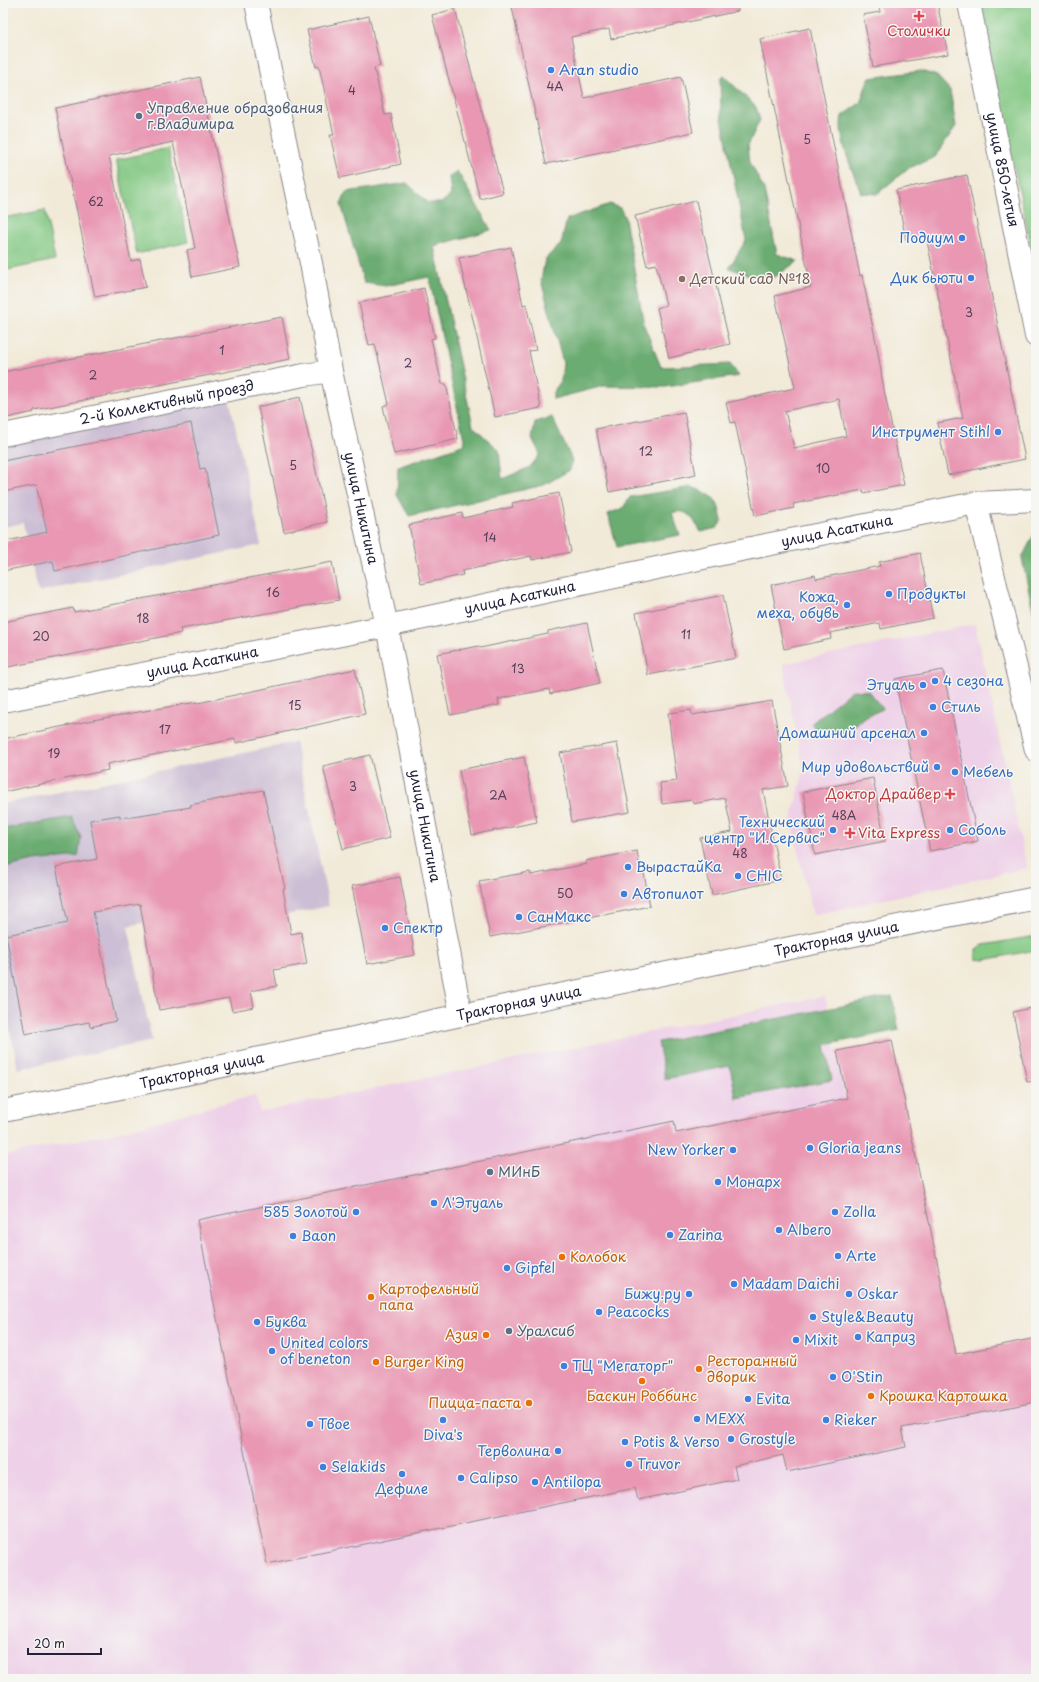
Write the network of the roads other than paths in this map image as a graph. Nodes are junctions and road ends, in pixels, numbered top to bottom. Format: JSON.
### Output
{"nodes":[{"id":1,"x":256,"y":3,"type":"edge"},
{"id":2,"x":969,"y":3,"type":"edge"},
{"id":3,"x":1036,"y":336,"type":"edge"},
{"id":4,"x":331,"y":371,"type":"junction"},
{"id":5,"x":3,"y":435,"type":"edge"},
{"id":6,"x":1036,"y":500,"type":"edge"},
{"id":7,"x":976,"y":503,"type":"junction"},
{"id":8,"x":387,"y":626,"type":"junction"},
{"id":9,"x":3,"y":701,"type":"edge"},
{"id":10,"x":1036,"y":750,"type":"edge"},
{"id":11,"x":1036,"y":898,"type":"edge"},
{"id":12,"x":461,"y":1015,"type":"junction"},
{"id":13,"x":3,"y":1111,"type":"edge"}],
"edges":[{"from":1,"to":4,"type":"street","name":"улица Никитина"},
{"from":2,"to":3,"type":"street","name":"улица 850-летия"},
{"from":4,"to":5,"type":"street","name":"2-й Коллективный проезд"},
{"from":4,"to":8,"type":"street","name":"улица Никитина"},
{"from":6,"to":7,"type":"street","name":"улица Асаткина"},
{"from":7,"to":8,"type":"street","name":"улица Асаткина"},
{"from":7,"to":10,"type":"street"},
{"from":8,"to":9,"type":"street","name":"улица Асаткина"},
{"from":8,"to":12,"type":"street","name":"улица Никитина"},
{"from":11,"to":12,"type":"street","name":"Тракторная улица"},
{"from":12,"to":13,"type":"street","name":"Тракторная улица"}]}
